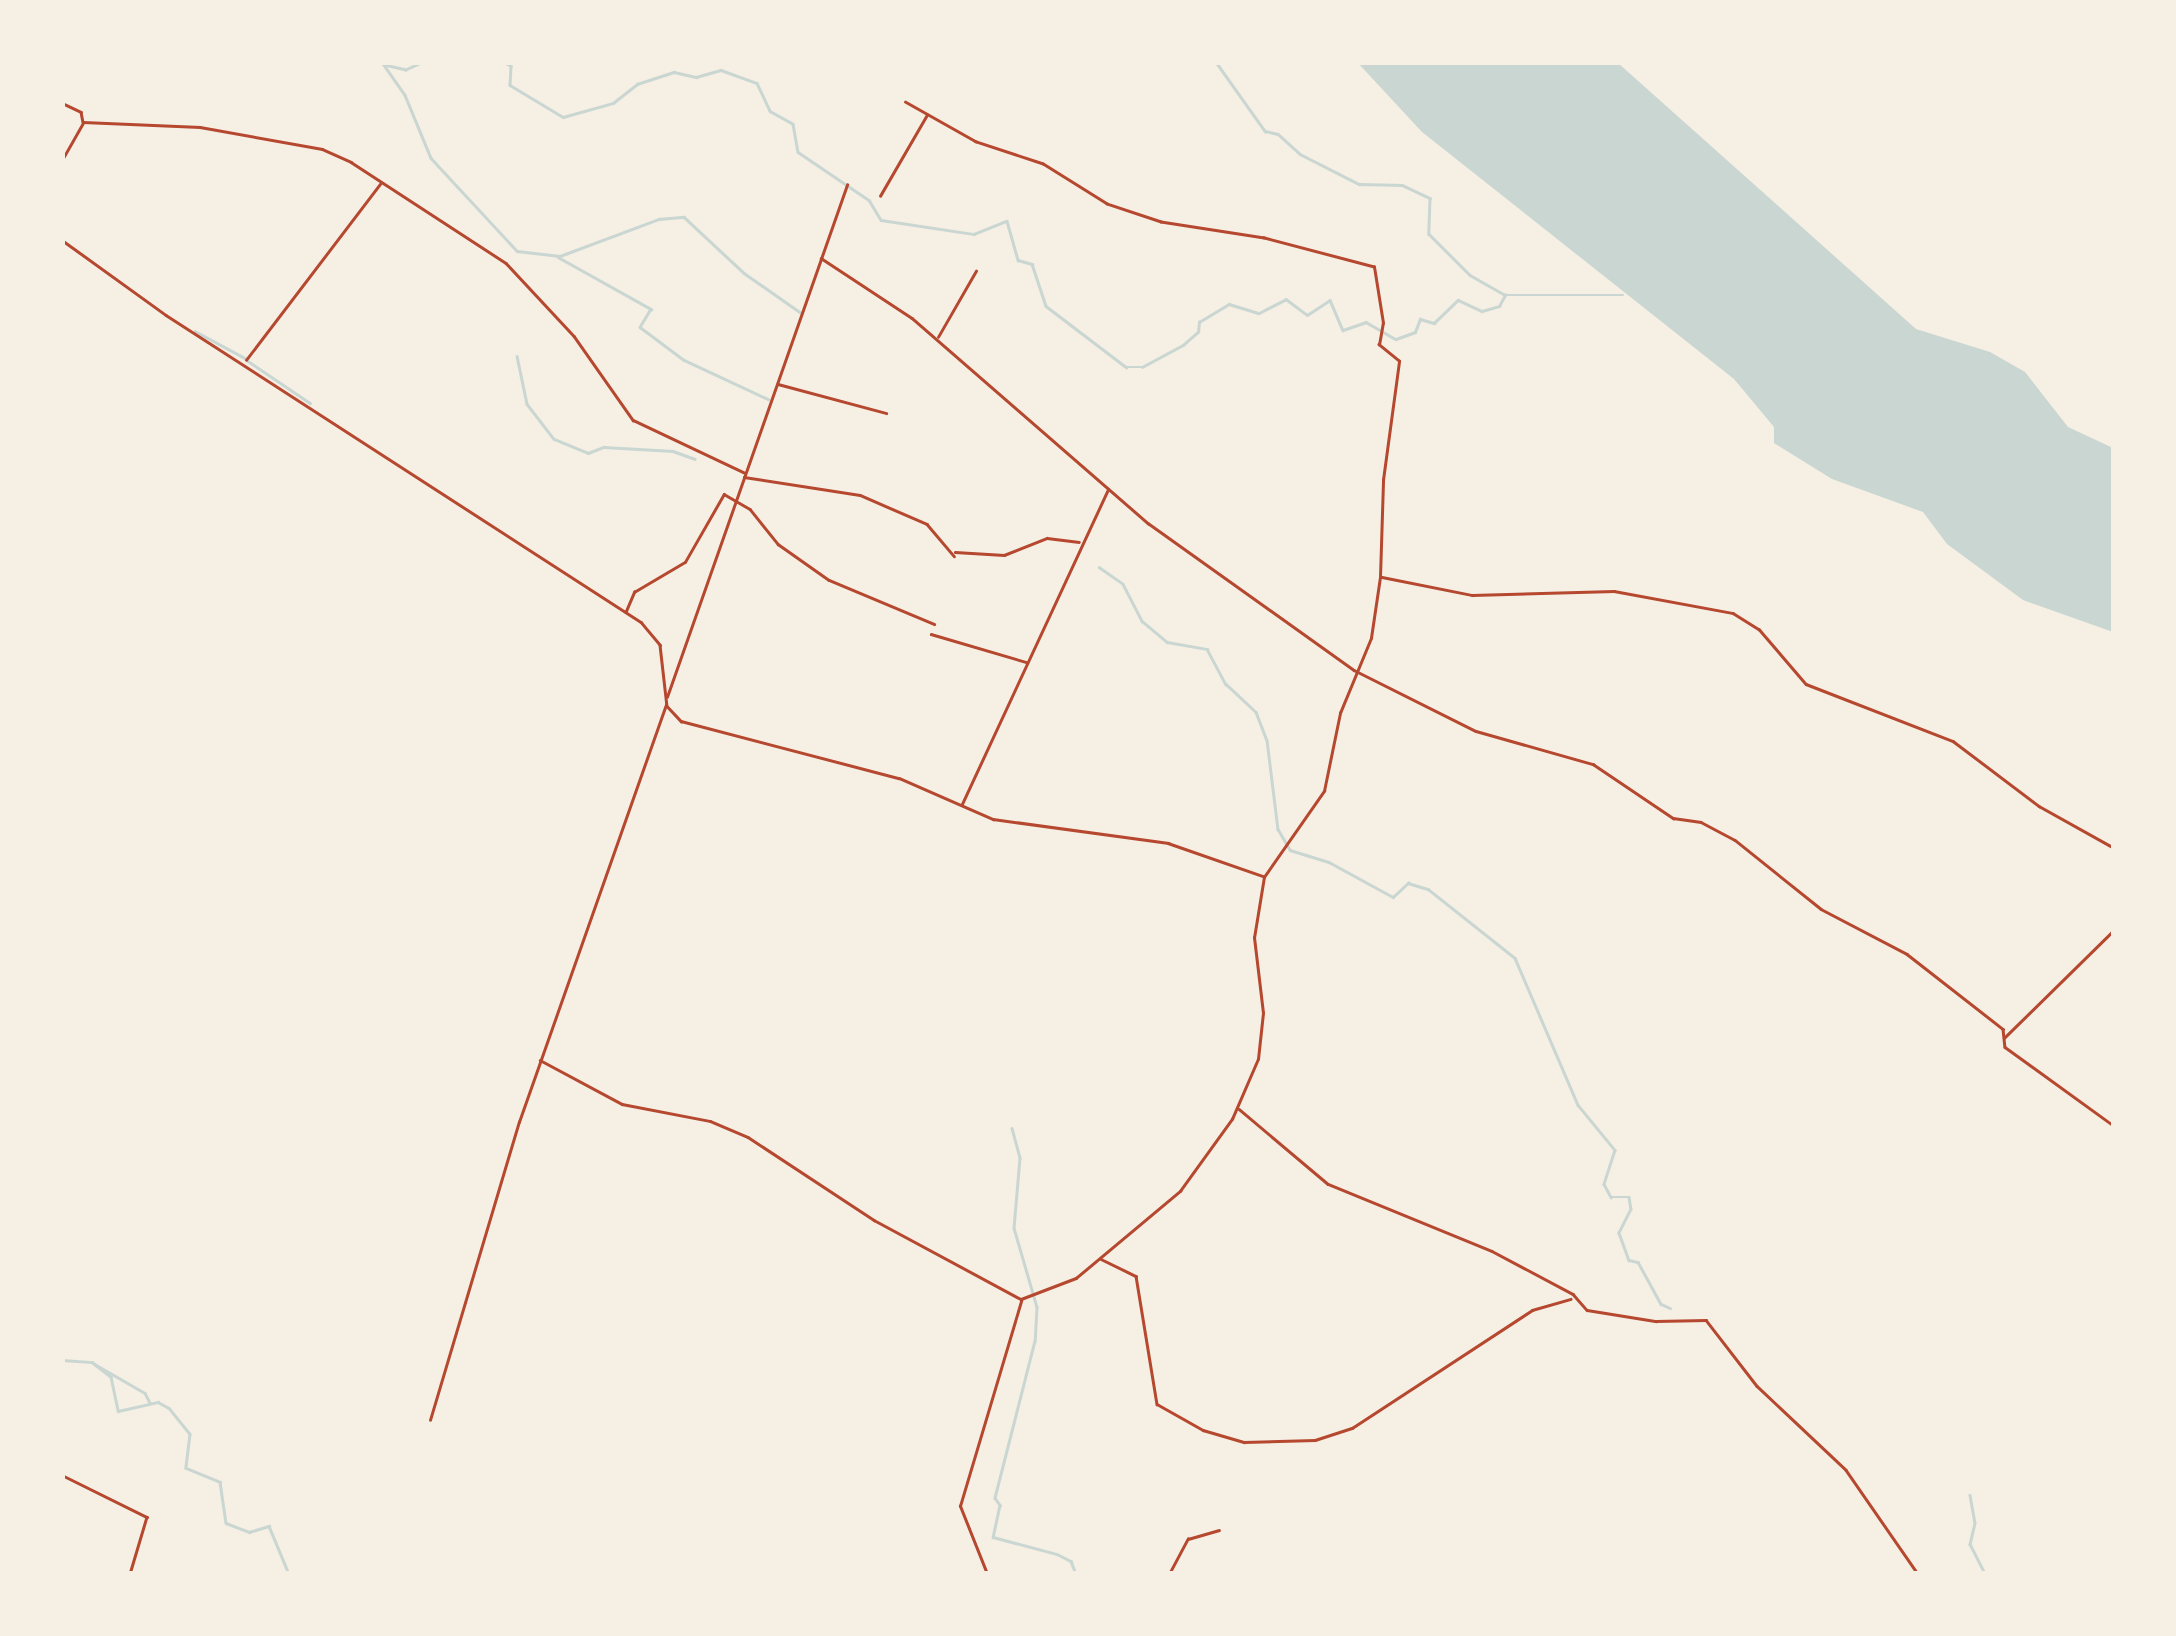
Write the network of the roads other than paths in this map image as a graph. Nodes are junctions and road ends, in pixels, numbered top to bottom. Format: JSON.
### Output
{"nodes":[{"id":1,"x":62,"y":102,"type":"edge"},
{"id":2,"x":904,"y":102,"type":"dead end"},
{"id":3,"x":927,"y":115,"type":"junction"},
{"id":4,"x":83,"y":122,"type":"junction"},
{"id":5,"x":62,"y":160,"type":"edge"},
{"id":6,"x":381,"y":182,"type":"junction"},
{"id":7,"x":847,"y":185,"type":"dead end"},
{"id":8,"x":880,"y":196,"type":"dead end"},
{"id":9,"x":62,"y":240,"type":"edge"},
{"id":10,"x":821,"y":258,"type":"junction"},
{"id":11,"x":976,"y":271,"type":"dead end"},
{"id":12,"x":937,"y":338,"type":"junction"},
{"id":13,"x":243,"y":362,"type":"junction"},
{"id":14,"x":777,"y":384,"type":"junction"},
{"id":15,"x":886,"y":413,"type":"dead end"},
{"id":16,"x":745,"y":475,"type":"junction"},
{"id":17,"x":1109,"y":488,"type":"junction"},
{"id":18,"x":736,"y":498,"type":"junction"},
{"id":19,"x":1080,"y":542,"type":"junction"},
{"id":20,"x":1380,"y":577,"type":"junction"},
{"id":21,"x":626,"y":612,"type":"junction"},
{"id":22,"x":934,"y":624,"type":"dead end"},
{"id":23,"x":931,"y":634,"type":"dead end"},
{"id":24,"x":1027,"y":663,"type":"junction"},
{"id":25,"x":1356,"y":672,"type":"junction"},
{"id":26,"x":666,"y":699,"type":"junction"},
{"id":27,"x":961,"y":806,"type":"junction"},
{"id":28,"x":2114,"y":848,"type":"edge"},
{"id":29,"x":1264,"y":877,"type":"junction"},
{"id":30,"x":2114,"y":930,"type":"edge"},
{"id":31,"x":2004,"y":1039,"type":"junction"},
{"id":32,"x":540,"y":1060,"type":"junction"},
{"id":33,"x":1238,"y":1108,"type":"junction"},
{"id":34,"x":2114,"y":1126,"type":"edge"},
{"id":35,"x":1100,"y":1259,"type":"junction"},
{"id":36,"x":1573,"y":1298,"type":"junction"},
{"id":37,"x":1021,"y":1299,"type":"junction"},
{"id":38,"x":430,"y":1420,"type":"dead end"},
{"id":39,"x":62,"y":1475,"type":"edge"},
{"id":40,"x":1219,"y":1530,"type":"dead end"},
{"id":41,"x":130,"y":1574,"type":"edge"},
{"id":42,"x":988,"y":1574,"type":"edge"},
{"id":43,"x":1168,"y":1574,"type":"edge"},
{"id":44,"x":1918,"y":1574,"type":"edge"}],
"edges":[{"from":1,"to":4,"type":"street"},
{"from":2,"to":3,"type":"street"},
{"from":3,"to":8,"type":"street"},
{"from":3,"to":20,"type":"street"},
{"from":4,"to":5,"type":"street"},
{"from":4,"to":6,"type":"street"},
{"from":6,"to":13,"type":"street"},
{"from":6,"to":16,"type":"street"},
{"from":7,"to":10,"type":"street"},
{"from":9,"to":13,"type":"street"},
{"from":10,"to":12,"type":"street"},
{"from":10,"to":14,"type":"street"},
{"from":11,"to":12,"type":"street"},
{"from":12,"to":17,"type":"street"},
{"from":13,"to":21,"type":"street"},
{"from":14,"to":15,"type":"street"},
{"from":14,"to":16,"type":"street"},
{"from":16,"to":18,"type":"street"},
{"from":16,"to":19,"type":"street"},
{"from":17,"to":19,"type":"street"},
{"from":17,"to":25,"type":"street"},
{"from":18,"to":21,"type":"street"},
{"from":18,"to":22,"type":"street"},
{"from":18,"to":26,"type":"street"},
{"from":19,"to":24,"type":"street"},
{"from":20,"to":25,"type":"street"},
{"from":20,"to":28,"type":"street"},
{"from":21,"to":26,"type":"street"},
{"from":23,"to":24,"type":"street"},
{"from":24,"to":27,"type":"street"},
{"from":25,"to":29,"type":"street"},
{"from":25,"to":31,"type":"street"},
{"from":26,"to":27,"type":"street"},
{"from":26,"to":32,"type":"street"},
{"from":27,"to":29,"type":"street"},
{"from":29,"to":33,"type":"street"},
{"from":30,"to":31,"type":"street"},
{"from":31,"to":34,"type":"street"},
{"from":32,"to":37,"type":"street"},
{"from":32,"to":38,"type":"street"},
{"from":33,"to":35,"type":"street"},
{"from":33,"to":36,"type":"street"},
{"from":35,"to":36,"type":"street"},
{"from":35,"to":37,"type":"street"},
{"from":36,"to":44,"type":"street"},
{"from":37,"to":42,"type":"street"},
{"from":39,"to":41,"type":"street"},
{"from":40,"to":43,"type":"street"}]}
